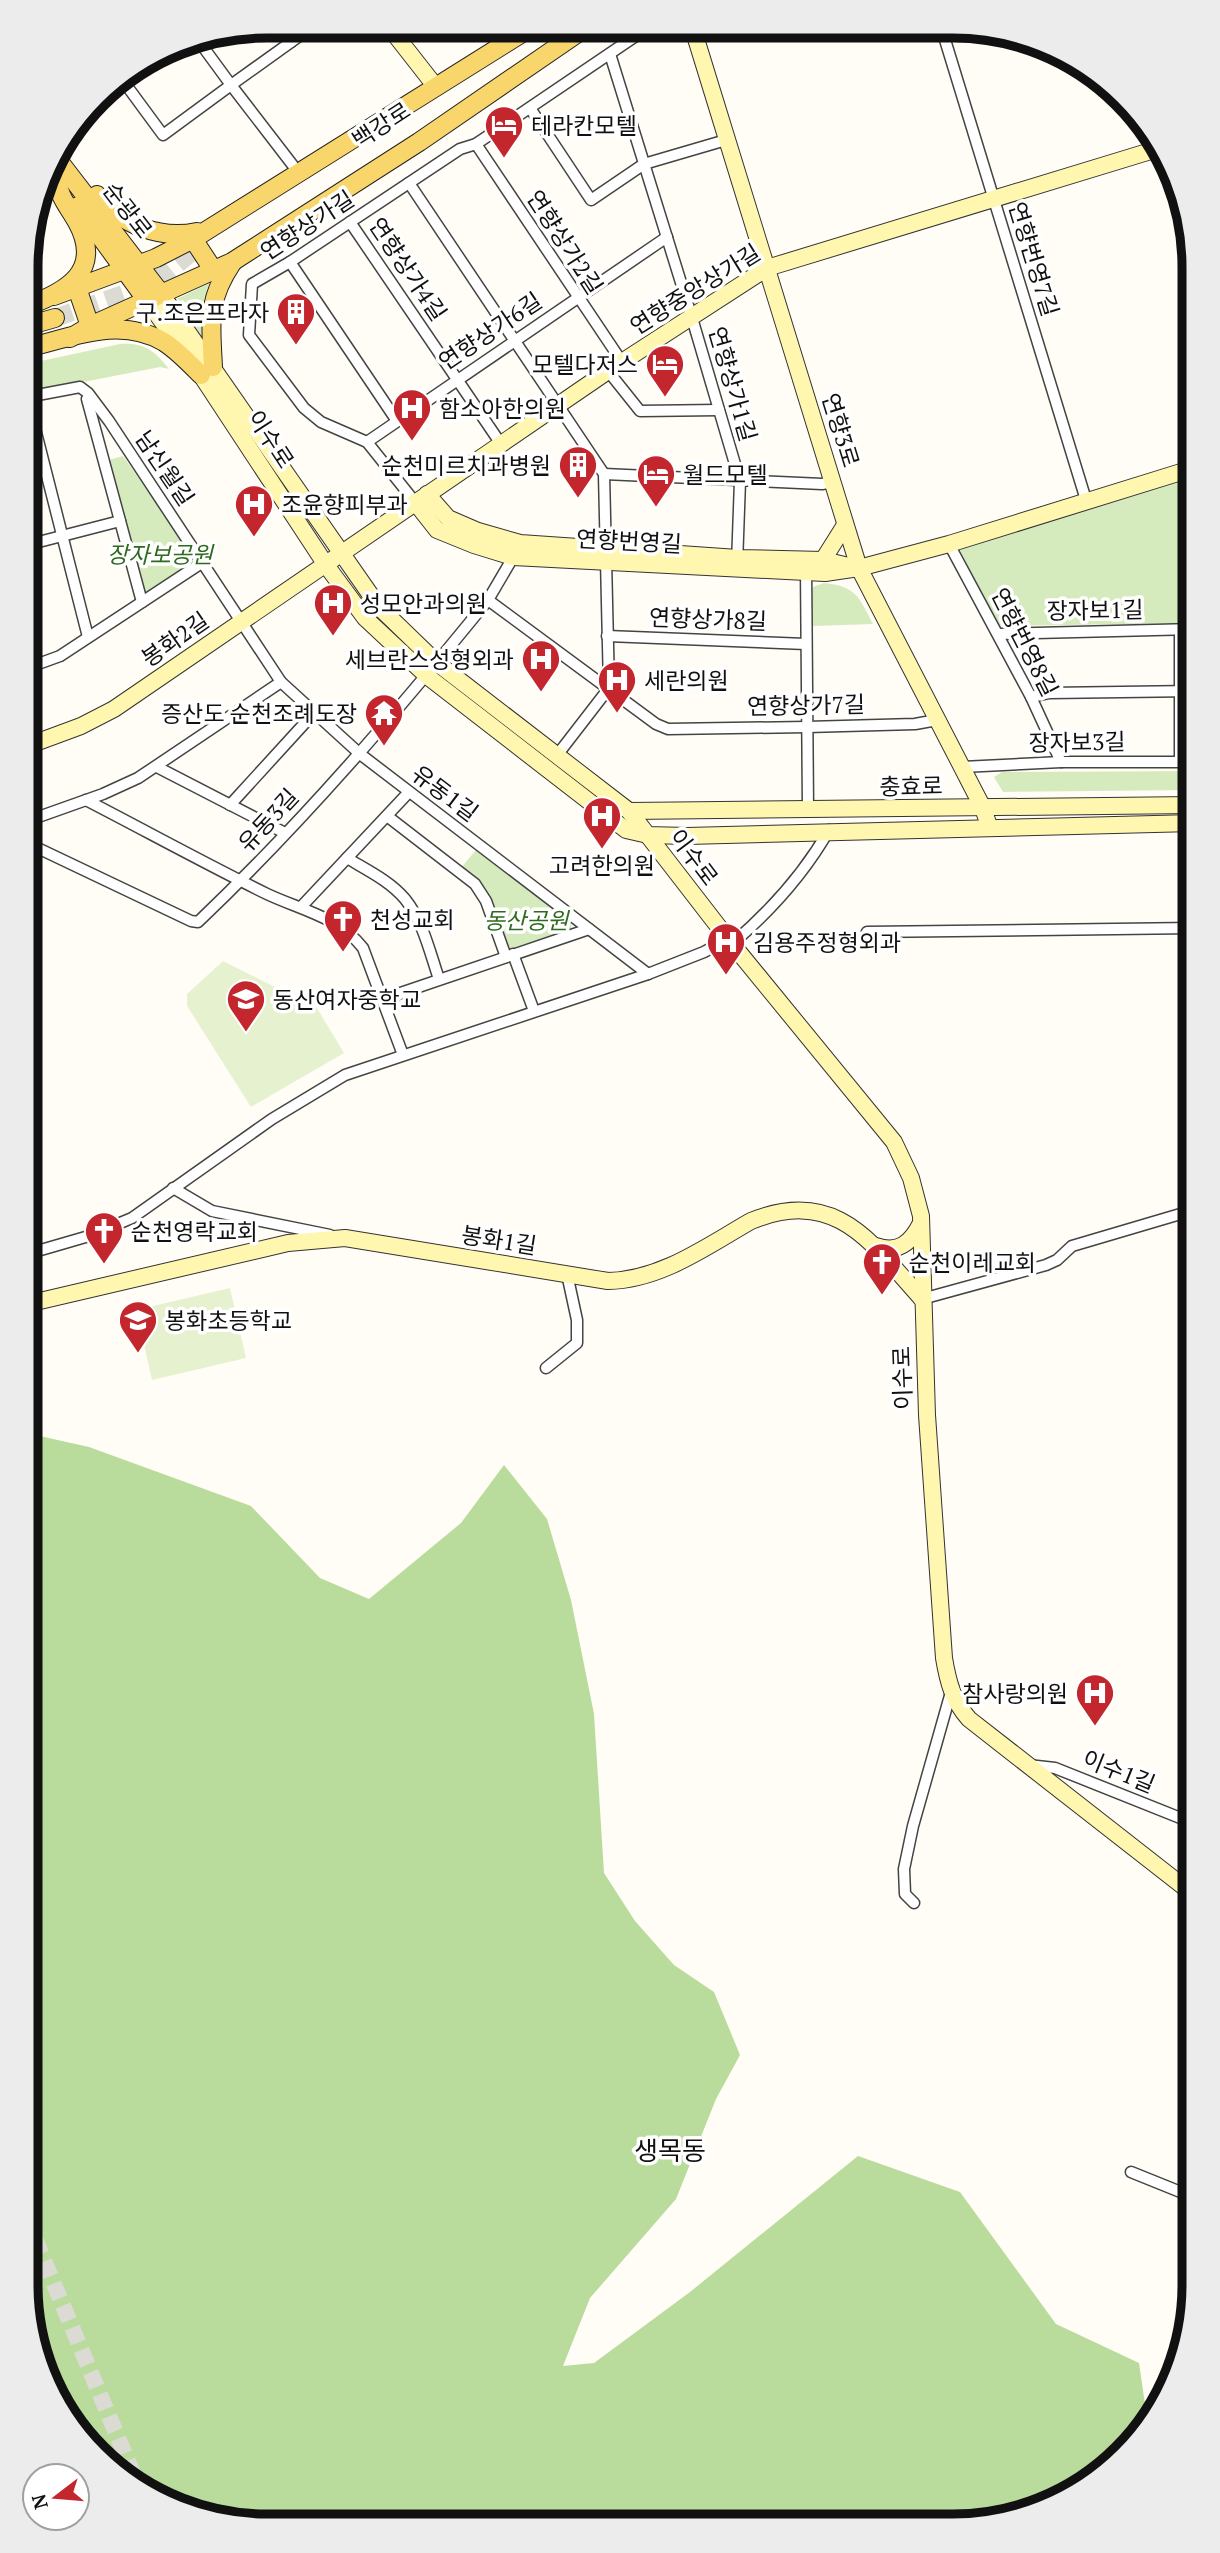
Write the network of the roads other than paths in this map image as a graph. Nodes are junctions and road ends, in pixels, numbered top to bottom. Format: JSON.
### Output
{"nodes":[{"id":1,"x":289,"y":38,"type":"edge"},
{"id":2,"x":296,"y":38,"type":"edge"},
{"id":3,"x":397,"y":38,"type":"edge"},
{"id":4,"x":514,"y":38,"type":"edge"},
{"id":5,"x":531,"y":38,"type":"edge"},
{"id":6,"x":557,"y":38,"type":"edge"},
{"id":7,"x":570,"y":38,"type":"edge"},
{"id":8,"x":633,"y":38,"type":"edge"},
{"id":9,"x":696,"y":38,"type":"edge"},
{"id":10,"x":944,"y":38,"type":"edge"},
{"id":11,"x":291,"y":41,"type":"junction"},
{"id":12,"x":204,"y":48,"type":"edge"},
{"id":13,"x":610,"y":54,"type":"junction"},
{"id":14,"x":231,"y":85,"type":"junction"},
{"id":15,"x":127,"y":87,"type":"edge"},
{"id":16,"x":436,"y":88,"type":"junction"},
{"id":17,"x":530,"y":108,"type":"junction"},
{"id":18,"x":726,"y":140,"type":"junction"},
{"id":19,"x":476,"y":144,"type":"junction"},
{"id":20,"x":1150,"y":151,"type":"edge"},
{"id":21,"x":644,"y":164,"type":"junction"},
{"id":22,"x":61,"y":169,"type":"edge"},
{"id":23,"x":60,"y":172,"type":"edge"},
{"id":24,"x":298,"y":172,"type":"junction"},
{"id":25,"x":57,"y":177,"type":"edge"},
{"id":26,"x":409,"y":183,"type":"junction"},
{"id":27,"x":993,"y":198,"type":"junction"},
{"id":28,"x":350,"y":222,"type":"junction"},
{"id":29,"x":201,"y":237,"type":"junction"},
{"id":30,"x":667,"y":237,"type":"junction"},
{"id":31,"x":290,"y":262,"type":"junction"},
{"id":32,"x":221,"y":264,"type":"junction"},
{"id":33,"x":133,"y":267,"type":"junction"},
{"id":34,"x":767,"y":268,"type":"junction"},
{"id":35,"x":77,"y":288,"type":"junction"},
{"id":36,"x":54,"y":296,"type":"junction"},
{"id":37,"x":577,"y":298,"type":"junction"},
{"id":38,"x":155,"y":299,"type":"junction"},
{"id":39,"x":39,"y":302,"type":"edge"},
{"id":40,"x":55,"y":318,"type":"tunnel mouth"},
{"id":41,"x":692,"y":318,"type":"junction"},
{"id":42,"x":39,"y":323,"type":"edge"},
{"id":43,"x":90,"y":326,"type":"junction"},
{"id":44,"x":70,"y":338,"type":"junction"},
{"id":45,"x":515,"y":340,"type":"junction"},
{"id":46,"x":39,"y":345,"type":"edge"},
{"id":47,"x":615,"y":366,"type":"junction"},
{"id":48,"x":207,"y":371,"type":"junction"},
{"id":49,"x":457,"y":380,"type":"junction"},
{"id":50,"x":80,"y":387,"type":"junction"},
{"id":51,"x":39,"y":395,"type":"edge"},
{"id":52,"x":559,"y":404,"type":"junction"},
{"id":53,"x":719,"y":410,"type":"junction"},
{"id":54,"x":397,"y":421,"type":"junction"},
{"id":55,"x":367,"y":442,"type":"junction"},
{"id":56,"x":500,"y":444,"type":"junction"},
{"id":57,"x":39,"y":447,"type":"edge"},
{"id":58,"x":604,"y":474,"type":"junction"},
{"id":59,"x":1182,"y":474,"type":"edge"},
{"id":60,"x":740,"y":481,"type":"junction"},
{"id":61,"x":833,"y":482,"type":"junction"},
{"id":62,"x":421,"y":498,"type":"junction"},
{"id":63,"x":1086,"y":500,"type":"junction"},
{"id":64,"x":120,"y":521,"type":"junction"},
{"id":65,"x":845,"y":525,"type":"junction"},
{"id":66,"x":60,"y":536,"type":"junction"},
{"id":67,"x":39,"y":542,"type":"edge"},
{"id":68,"x":949,"y":544,"type":"junction"},
{"id":69,"x":517,"y":550,"type":"junction"},
{"id":70,"x":342,"y":554,"type":"junction"},
{"id":71,"x":606,"y":556,"type":"junction"},
{"id":72,"x":203,"y":562,"type":"junction"},
{"id":73,"x":737,"y":564,"type":"junction"},
{"id":74,"x":326,"y":565,"type":"junction"},
{"id":75,"x":824,"y":566,"type":"junction"},
{"id":76,"x":806,"y":567,"type":"junction"},
{"id":77,"x":859,"y":568,"type":"junction"},
{"id":78,"x":870,"y":594,"type":"junction"},
{"id":79,"x":488,"y":600,"type":"junction"},
{"id":80,"x":142,"y":602,"type":"junction"},
{"id":81,"x":241,"y":621,"type":"junction"},
{"id":82,"x":1180,"y":630,"type":"joint"},
{"id":83,"x":998,"y":634,"type":"junction"},
{"id":84,"x":607,"y":636,"type":"junction"},
{"id":85,"x":88,"y":637,"type":"junction"},
{"id":86,"x":806,"y":644,"type":"junction"},
{"id":87,"x":39,"y":662,"type":"edge"},
{"id":88,"x":432,"y":669,"type":"junction"},
{"id":89,"x":281,"y":682,"type":"junction"},
{"id":90,"x":609,"y":688,"type":"junction"},
{"id":91,"x":1181,"y":691,"type":"junction"},
{"id":92,"x":1031,"y":697,"type":"junction"},
{"id":93,"x":314,"y":713,"type":"junction"},
{"id":94,"x":937,"y":720,"type":"junction"},
{"id":95,"x":807,"y":727,"type":"junction"},
{"id":96,"x":39,"y":742,"type":"edge"},
{"id":97,"x":360,"y":754,"type":"junction"},
{"id":98,"x":558,"y":754,"type":"junction"},
{"id":99,"x":1061,"y":762,"type":"junction"},
{"id":100,"x":1180,"y":762,"type":"joint"},
{"id":101,"x":962,"y":766,"type":"junction"},
{"id":102,"x":157,"y":767,"type":"junction"},
{"id":103,"x":410,"y":792,"type":"junction"},
{"id":104,"x":86,"y":800,"type":"junction"},
{"id":105,"x":230,"y":804,"type":"junction"},
{"id":106,"x":1182,"y":805,"type":"edge"},
{"id":107,"x":983,"y":808,"type":"junction"},
{"id":108,"x":808,"y":809,"type":"junction"},
{"id":109,"x":628,"y":811,"type":"junction"},
{"id":110,"x":387,"y":816,"type":"junction"},
{"id":111,"x":39,"y":817,"type":"edge"},
{"id":112,"x":1182,"y":823,"type":"edge"},
{"id":113,"x":989,"y":826,"type":"junction"},
{"id":114,"x":829,"y":830,"type":"junction"},
{"id":115,"x":285,"y":833,"type":"junction"},
{"id":116,"x":648,"y":835,"type":"junction"},
{"id":117,"x":687,"y":836,"type":"junction"},
{"id":118,"x":39,"y":849,"type":"edge"},
{"id":119,"x":347,"y":858,"type":"junction"},
{"id":120,"x":670,"y":863,"type":"junction"},
{"id":121,"x":241,"y":880,"type":"junction"},
{"id":122,"x":301,"y":907,"type":"junction"},
{"id":123,"x":1182,"y":928,"type":"edge"},
{"id":124,"x":589,"y":929,"type":"junction"},
{"id":125,"x":867,"y":932,"type":"dead end"},
{"id":126,"x":730,"y":941,"type":"junction"},
{"id":127,"x":510,"y":956,"type":"junction"},
{"id":128,"x":648,"y":974,"type":"junction"},
{"id":129,"x":439,"y":979,"type":"junction"},
{"id":130,"x":383,"y":999,"type":"junction"},
{"id":131,"x":534,"y":1011,"type":"junction"},
{"id":132,"x":403,"y":1055,"type":"junction"},
{"id":133,"x":173,"y":1188,"type":"junction"},
{"id":134,"x":1182,"y":1214,"type":"edge"},
{"id":135,"x":920,"y":1223,"type":"junction"},
{"id":136,"x":345,"y":1238,"type":"junction"},
{"id":137,"x":876,"y":1246,"type":"junction"},
{"id":138,"x":39,"y":1251,"type":"edge"},
{"id":139,"x":567,"y":1274,"type":"junction"},
{"id":140,"x":922,"y":1299,"type":"junction"},
{"id":141,"x":38,"y":1301,"type":"edge"},
{"id":142,"x":546,"y":1368,"type":"dead end"},
{"id":143,"x":951,"y":1692,"type":"junction"},
{"id":144,"x":1028,"y":1765,"type":"junction"},
{"id":145,"x":1181,"y":1818,"type":"edge"},
{"id":146,"x":1181,"y":1885,"type":"edge"},
{"id":147,"x":914,"y":1903,"type":"dead end"},
{"id":148,"x":1131,"y":2172,"type":"dead end"},
{"id":149,"x":1181,"y":2192,"type":"edge"}],
"edges":[{"from":1,"to":11,"type":"street"},
{"from":2,"to":11,"type":"street"},
{"from":3,"to":16,"type":"street"},
{"from":4,"to":16,"type":"main road"},
{"from":5,"to":29,"type":"main road","name":"백강로"},
{"from":6,"to":32,"type":"main road","name":"백강로"},
{"from":7,"to":32,"type":"main road"},
{"from":8,"to":13,"type":"street","name":"연향상가길"},
{"from":9,"to":18,"type":"street","name":"연향3로"},
{"from":10,"to":27,"type":"street","name":"연향번영7길"},
{"from":11,"to":14,"type":"street"},
{"from":12,"to":14,"type":"street"},
{"from":13,"to":17,"type":"street","name":"연향상가길"},
{"from":13,"to":21,"type":"street","name":"연향상가1길"},
{"from":14,"to":15,"type":"street"},
{"from":14,"to":24,"type":"street"},
{"from":16,"to":24,"type":"main road"},
{"from":17,"to":19,"type":"street","name":"연향상가길"},
{"from":17,"to":21,"type":"street"},
{"from":18,"to":21,"type":"street"},
{"from":18,"to":34,"type":"street","name":"연향3로"},
{"from":19,"to":26,"type":"street","name":"연향상가길"},
{"from":19,"to":37,"type":"street","name":"연향상가2길"},
{"from":20,"to":27,"type":"street","name":"연향중앙상가길"},
{"from":21,"to":30,"type":"street","name":"연향상가1길"},
{"from":22,"to":29,"type":"main road"},
{"from":23,"to":33,"type":"main road","name":"순광로"},
{"from":24,"to":29,"type":"main road"},
{"from":25,"to":36,"type":"main road"},
{"from":26,"to":28,"type":"street","name":"연향상가길"},
{"from":26,"to":45,"type":"street"},
{"from":27,"to":34,"type":"street","name":"연향중앙상가길"},
{"from":27,"to":63,"type":"street","name":"연향번영7길"},
{"from":28,"to":31,"type":"street","name":"연향상가길"},
{"from":28,"to":49,"type":"street","name":"연향상가4길"},
{"from":29,"to":32,"type":"main road"},
{"from":29,"to":33,"type":"main road"},
{"from":30,"to":37,"type":"street","name":"연향상가6길"},
{"from":30,"to":41,"type":"street","name":"연향상가1길"},
{"from":31,"to":54,"type":"street"},
{"from":31,"to":55,"type":"street","name":"연향상가길"},
{"from":32,"to":38,"type":"main road"},
{"from":32,"to":48,"type":"main road"},
{"from":33,"to":35,"type":"main road"},
{"from":33,"to":38,"type":"main road","name":"순광로"},
{"from":34,"to":41,"type":"street","name":"연향중앙상가길"},
{"from":34,"to":61,"type":"street","name":"연향3로"},
{"from":35,"to":36,"type":"main road"},
{"from":35,"to":43,"type":"main road"},
{"from":36,"to":39,"type":"main road"},
{"from":37,"to":45,"type":"street","name":"연향상가6길"},
{"from":37,"to":47,"type":"street","name":"연향상가2길"},
{"from":38,"to":43,"type":"main road"},
{"from":38,"to":48,"type":"street","name":"이수로"},
{"from":40,"to":42,"type":"main road"},
{"from":41,"to":47,"type":"street","name":"연향중앙상가길"},
{"from":41,"to":53,"type":"street","name":"연향상가1길"},
{"from":43,"to":44,"type":"main road"},
{"from":44,"to":46,"type":"main road"},
{"from":44,"to":48,"type":"main road"},
{"from":45,"to":49,"type":"street","name":"연향상가6길"},
{"from":45,"to":52,"type":"street"},
{"from":47,"to":52,"type":"street","name":"연향중앙상가길"},
{"from":47,"to":53,"type":"street","name":"연향상가2길"},
{"from":48,"to":70,"type":"street","name":"이수로"},
{"from":48,"to":74,"type":"street","name":"이수로"},
{"from":49,"to":54,"type":"street","name":"연향상가6길"},
{"from":49,"to":56,"type":"street","name":"연향상가4길"},
{"from":50,"to":51,"type":"street"},
{"from":50,"to":64,"type":"street"},
{"from":50,"to":72,"type":"street","name":"남신월길"},
{"from":52,"to":56,"type":"street","name":"연향중앙상가길"},
{"from":52,"to":58,"type":"street"},
{"from":53,"to":60,"type":"street","name":"연향상가1길"},
{"from":54,"to":55,"type":"street","name":"연향상가6길"},
{"from":55,"to":62,"type":"street"},
{"from":56,"to":62,"type":"street","name":"연향중앙상가길"},
{"from":57,"to":66,"type":"street"},
{"from":58,"to":60,"type":"street"},
{"from":58,"to":71,"type":"street"},
{"from":59,"to":63,"type":"street","name":"연향번영길"},
{"from":60,"to":61,"type":"street"},
{"from":60,"to":73,"type":"street","name":"연향상가1길"},
{"from":61,"to":65,"type":"street","name":"연향3로"},
{"from":62,"to":69,"type":"street","name":"연향번영길"},
{"from":62,"to":70,"type":"street","name":"연향중앙상가길"},
{"from":63,"to":68,"type":"street","name":"연향번영길"},
{"from":64,"to":66,"type":"street"},
{"from":64,"to":80,"type":"street"},
{"from":65,"to":75,"type":"street"},
{"from":65,"to":77,"type":"street","name":"연향3로"},
{"from":66,"to":67,"type":"street"},
{"from":66,"to":85,"type":"street"},
{"from":68,"to":77,"type":"street","name":"연향번영길"},
{"from":68,"to":83,"type":"street","name":"연향번영8길"},
{"from":69,"to":71,"type":"street","name":"연향번영길"},
{"from":69,"to":79,"type":"street"},
{"from":70,"to":74,"type":"street","name":"봉화2길"},
{"from":70,"to":88,"type":"street","name":"이수로"},
{"from":71,"to":73,"type":"street","name":"연향번영길"},
{"from":71,"to":84,"type":"street"},
{"from":72,"to":80,"type":"street"},
{"from":72,"to":81,"type":"street","name":"남신월길"},
{"from":73,"to":76,"type":"street","name":"연향번영길"},
{"from":74,"to":81,"type":"street","name":"봉화2길"},
{"from":74,"to":88,"type":"street","name":"이수로"},
{"from":75,"to":76,"type":"street","name":"연향번영길"},
{"from":75,"to":77,"type":"street","name":"연향번영길"},
{"from":75,"to":78,"type":"street"},
{"from":76,"to":86,"type":"street"},
{"from":77,"to":78,"type":"street","name":"연향3로"},
{"from":78,"to":94,"type":"street","name":"연향3로"},
{"from":79,"to":88,"type":"street","name":"유동3길"},
{"from":79,"to":90,"type":"street","name":"연향상가7길"},
{"from":80,"to":85,"type":"street"},
{"from":81,"to":89,"type":"street","name":"유동1길"},
{"from":81,"to":96,"type":"street","name":"봉화2길"},
{"from":82,"to":83,"type":"street","name":"장자보1길"},
{"from":82,"to":91,"type":"street"},
{"from":83,"to":92,"type":"street","name":"연향번영8길"},
{"from":84,"to":86,"type":"street","name":"연향상가8길"},
{"from":84,"to":90,"type":"street"},
{"from":85,"to":87,"type":"street"},
{"from":86,"to":95,"type":"street"},
{"from":88,"to":97,"type":"street","name":"유동3길"},
{"from":88,"to":98,"type":"street","name":"이수로"},
{"from":88,"to":116,"type":"street","name":"이수로"},
{"from":89,"to":93,"type":"street","name":"유동1길"},
{"from":89,"to":102,"type":"street"},
{"from":90,"to":95,"type":"street","name":"연향상가7길"},
{"from":90,"to":98,"type":"street"},
{"from":91,"to":92,"type":"street"},
{"from":91,"to":100,"type":"street"},
{"from":92,"to":99,"type":"street","name":"연향번영8길"},
{"from":93,"to":97,"type":"street","name":"유동1길"},
{"from":93,"to":105,"type":"street"},
{"from":94,"to":95,"type":"street","name":"연향상가7길"},
{"from":94,"to":101,"type":"street","name":"연향3로"},
{"from":95,"to":108,"type":"street"},
{"from":97,"to":103,"type":"street","name":"유동1길"},
{"from":97,"to":115,"type":"street","name":"유동3길"},
{"from":98,"to":109,"type":"street","name":"이수로"},
{"from":99,"to":100,"type":"street","name":"장자보3길"},
{"from":99,"to":101,"type":"street","name":"장자보3길"},
{"from":101,"to":107,"type":"street","name":"연향3로"},
{"from":102,"to":104,"type":"street"},
{"from":102,"to":105,"type":"street"},
{"from":103,"to":110,"type":"street"},
{"from":103,"to":124,"type":"street","name":"유동1길"},
{"from":104,"to":111,"type":"street"},
{"from":104,"to":121,"type":"street"},
{"from":105,"to":115,"type":"street"},
{"from":106,"to":107,"type":"street","name":"충효로"},
{"from":107,"to":108,"type":"street","name":"충효로"},
{"from":107,"to":113,"type":"street","name":"연향3로"},
{"from":108,"to":109,"type":"street","name":"충효로"},
{"from":109,"to":116,"type":"street","name":"이수로"},
{"from":110,"to":119,"type":"street"},
{"from":110,"to":127,"type":"street"},
{"from":112,"to":113,"type":"street","name":"충효로"},
{"from":113,"to":114,"type":"street","name":"충효로"},
{"from":114,"to":117,"type":"street","name":"충효로"},
{"from":114,"to":126,"type":"street"},
{"from":115,"to":121,"type":"street","name":"유동3길"},
{"from":116,"to":117,"type":"street","name":"충효로"},
{"from":116,"to":120,"type":"street","name":"이수로"},
{"from":117,"to":120,"type":"street"},
{"from":118,"to":121,"type":"street","name":"유동3길"},
{"from":119,"to":122,"type":"street"},
{"from":119,"to":129,"type":"street"},
{"from":120,"to":126,"type":"street","name":"이수로"},
{"from":121,"to":122,"type":"street"},
{"from":122,"to":130,"type":"street"},
{"from":123,"to":125,"type":"street"},
{"from":124,"to":127,"type":"street"},
{"from":124,"to":128,"type":"street","name":"유동1길"},
{"from":126,"to":128,"type":"street"},
{"from":126,"to":135,"type":"street","name":"이수로"},
{"from":127,"to":129,"type":"street"},
{"from":127,"to":131,"type":"street"},
{"from":128,"to":131,"type":"street"},
{"from":129,"to":130,"type":"street"},
{"from":130,"to":132,"type":"street"},
{"from":131,"to":132,"type":"street"},
{"from":132,"to":133,"type":"street"},
{"from":133,"to":136,"type":"street"},
{"from":133,"to":138,"type":"street"},
{"from":134,"to":140,"type":"street"},
{"from":135,"to":137,"type":"street"},
{"from":135,"to":140,"type":"street","name":"이수로"},
{"from":136,"to":139,"type":"street","name":"봉화1길"},
{"from":136,"to":141,"type":"street","name":"봉화1길"},
{"from":137,"to":139,"type":"street","name":"봉화1길"},
{"from":137,"to":140,"type":"street","name":"봉화1길"},
{"from":139,"to":142,"type":"street"},
{"from":140,"to":143,"type":"street","name":"이수로"},
{"from":143,"to":144,"type":"street","name":"이수로"},
{"from":143,"to":147,"type":"street"},
{"from":144,"to":145,"type":"street","name":"이수1길"},
{"from":144,"to":146,"type":"street","name":"이수로"},
{"from":148,"to":149,"type":"street"}]}
